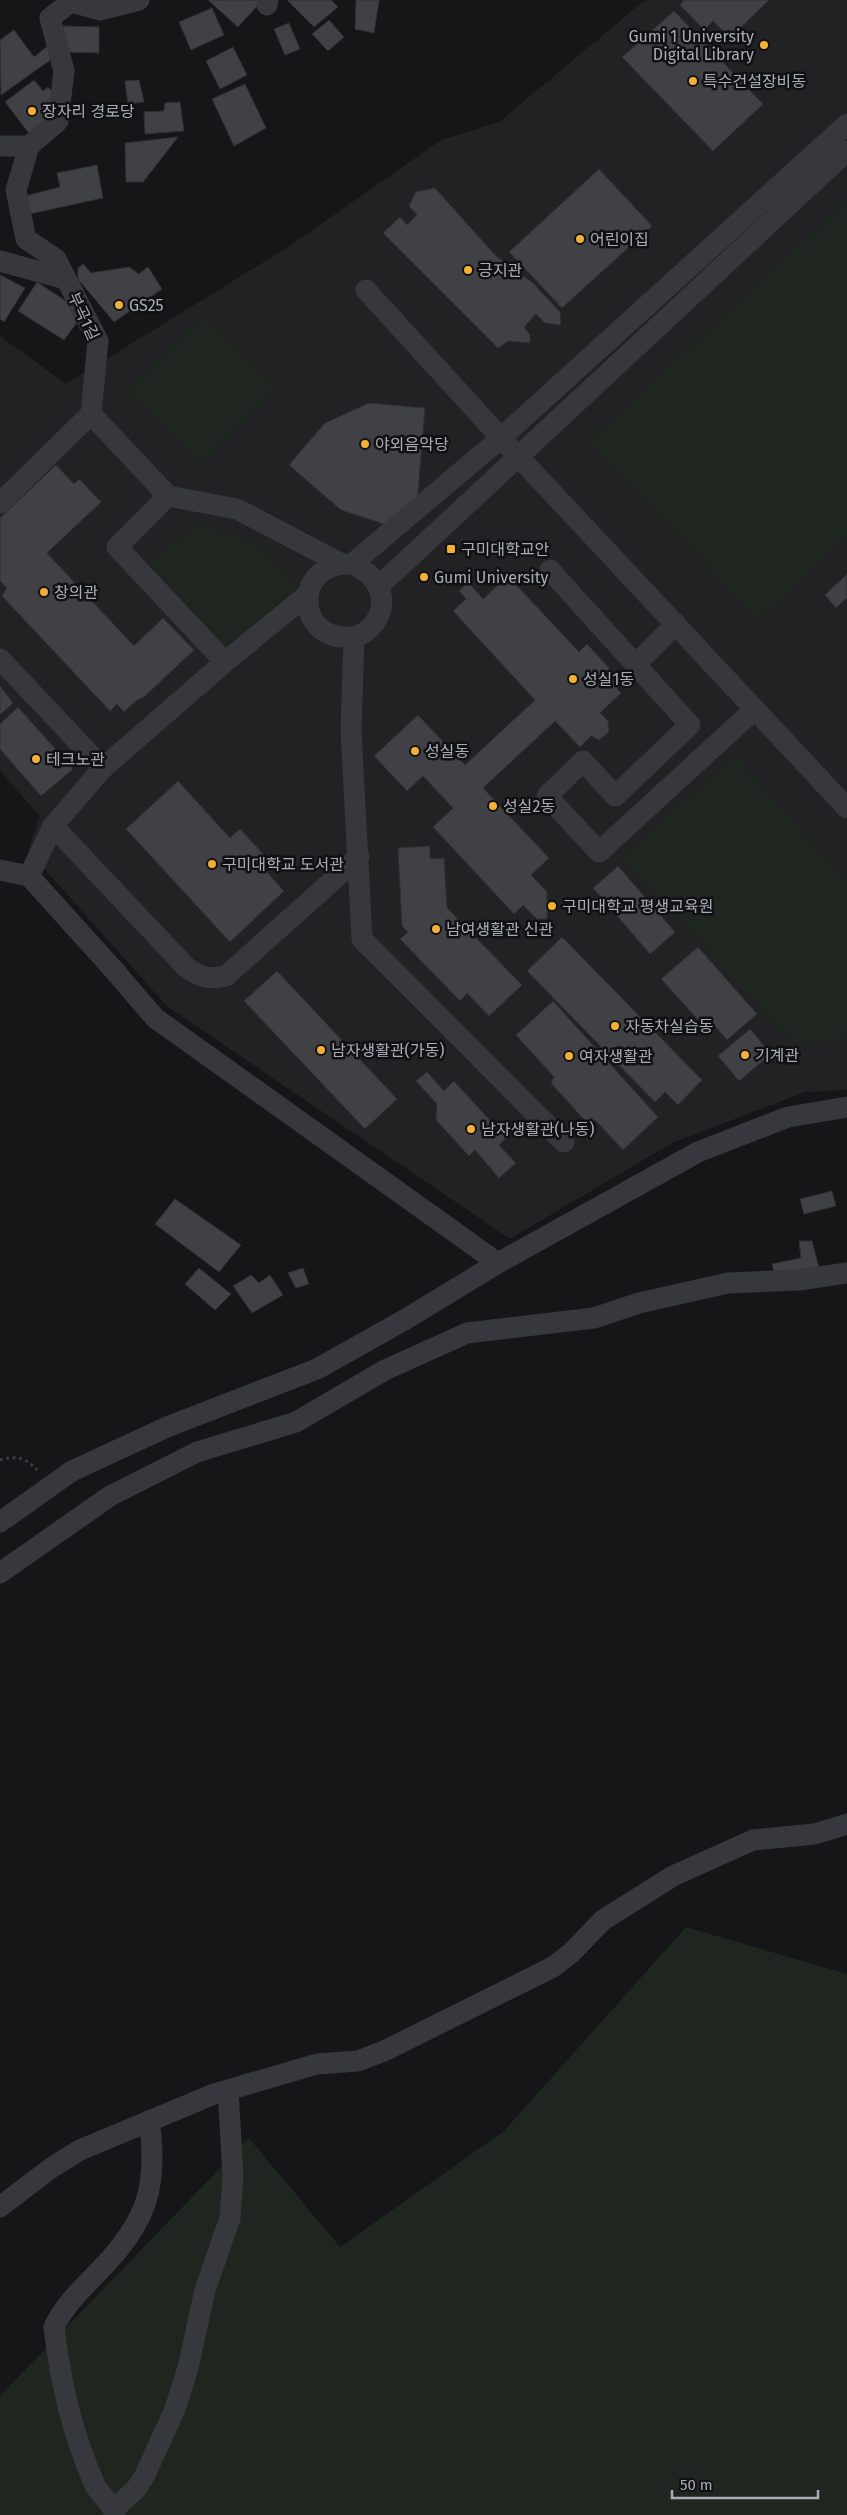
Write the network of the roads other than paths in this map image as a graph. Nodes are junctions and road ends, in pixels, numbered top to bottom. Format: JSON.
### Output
{"nodes":[{"id":1,"x":139,"y":0,"type":"edge"},
{"id":2,"x":71,"y":1,"type":"edge"},
{"id":3,"x":847,"y":124,"type":"edge"},
{"id":4,"x":0,"y":146,"type":"edge"},
{"id":5,"x":29,"y":146,"type":"junction"},
{"id":6,"x":847,"y":151,"type":"edge"},
{"id":7,"x":0,"y":261,"type":"edge"},
{"id":8,"x":66,"y":279,"type":"junction"},
{"id":9,"x":366,"y":290,"type":"dead end"},
{"id":10,"x":91,"y":414,"type":"junction"},
{"id":11,"x":501,"y":438,"type":"junction"},
{"id":12,"x":519,"y":457,"type":"junction"},
{"id":13,"x":168,"y":496,"type":"junction"},
{"id":14,"x":0,"y":503,"type":"edge"},
{"id":15,"x":346,"y":564,"type":"junction"},
{"id":16,"x":550,"y":570,"type":"dead end"},
{"id":17,"x":379,"y":586,"type":"junction"},
{"id":18,"x":308,"y":594,"type":"junction"},
{"id":19,"x":676,"y":624,"type":"junction"},
{"id":20,"x":354,"y":637,"type":"junction"},
{"id":21,"x":0,"y":658,"type":"edge"},
{"id":22,"x":225,"y":662,"type":"junction"},
{"id":23,"x":635,"y":665,"type":"junction"},
{"id":24,"x":755,"y":709,"type":"junction"},
{"id":25,"x":103,"y":768,"type":"junction"},
{"id":26,"x":847,"y":808,"type":"edge"},
{"id":27,"x":53,"y":826,"type":"junction"},
{"id":28,"x":359,"y":857,"type":"junction"},
{"id":29,"x":0,"y":870,"type":"edge"},
{"id":30,"x":29,"y":876,"type":"junction"},
{"id":31,"x":847,"y":1107,"type":"edge"},
{"id":32,"x":564,"y":1142,"type":"dead end"},
{"id":33,"x":498,"y":1263,"type":"junction"},
{"id":34,"x":847,"y":1273,"type":"edge"},
{"id":35,"x":0,"y":1522,"type":"edge"},
{"id":36,"x":0,"y":1573,"type":"edge"},
{"id":37,"x":847,"y":1824,"type":"edge"},
{"id":38,"x":228,"y":2090,"type":"junction"},
{"id":39,"x":150,"y":2121,"type":"junction"},
{"id":40,"x":0,"y":2207,"type":"edge"},
{"id":41,"x":114,"y":2512,"type":"edge"}],
"edges":[{"from":1,"to":2,"type":"street"},
{"from":2,"to":5,"type":"street"},
{"from":3,"to":11,"type":"street"},
{"from":4,"to":5,"type":"street"},
{"from":5,"to":8,"type":"street","name":"부곡1길"},
{"from":6,"to":12,"type":"street"},
{"from":7,"to":8,"type":"street","name":"부곡1길"},
{"from":8,"to":10,"type":"street","name":"부곡1길"},
{"from":9,"to":11,"type":"street"},
{"from":10,"to":13,"type":"street"},
{"from":10,"to":14,"type":"street"},
{"from":11,"to":12,"type":"street"},
{"from":11,"to":15,"type":"street"},
{"from":12,"to":17,"type":"street"},
{"from":12,"to":19,"type":"street"},
{"from":13,"to":15,"type":"street"},
{"from":13,"to":22,"type":"street"},
{"from":15,"to":17,"type":"street"},
{"from":15,"to":18,"type":"street"},
{"from":16,"to":23,"type":"street"},
{"from":17,"to":20,"type":"street"},
{"from":18,"to":20,"type":"street"},
{"from":18,"to":22,"type":"street"},
{"from":19,"to":23,"type":"street"},
{"from":19,"to":24,"type":"street"},
{"from":20,"to":28,"type":"street"},
{"from":21,"to":25,"type":"street"},
{"from":22,"to":25,"type":"street"},
{"from":23,"to":24,"type":"street"},
{"from":24,"to":26,"type":"street"},
{"from":25,"to":27,"type":"street"},
{"from":27,"to":28,"type":"street"},
{"from":27,"to":30,"type":"street"},
{"from":28,"to":32,"type":"street"},
{"from":29,"to":30,"type":"street"},
{"from":30,"to":33,"type":"street"},
{"from":31,"to":33,"type":"street"},
{"from":33,"to":35,"type":"street"},
{"from":34,"to":36,"type":"street"},
{"from":37,"to":38,"type":"street"},
{"from":38,"to":39,"type":"street"},
{"from":38,"to":41,"type":"street"},
{"from":39,"to":40,"type":"street"},
{"from":39,"to":41,"type":"street"}]}
